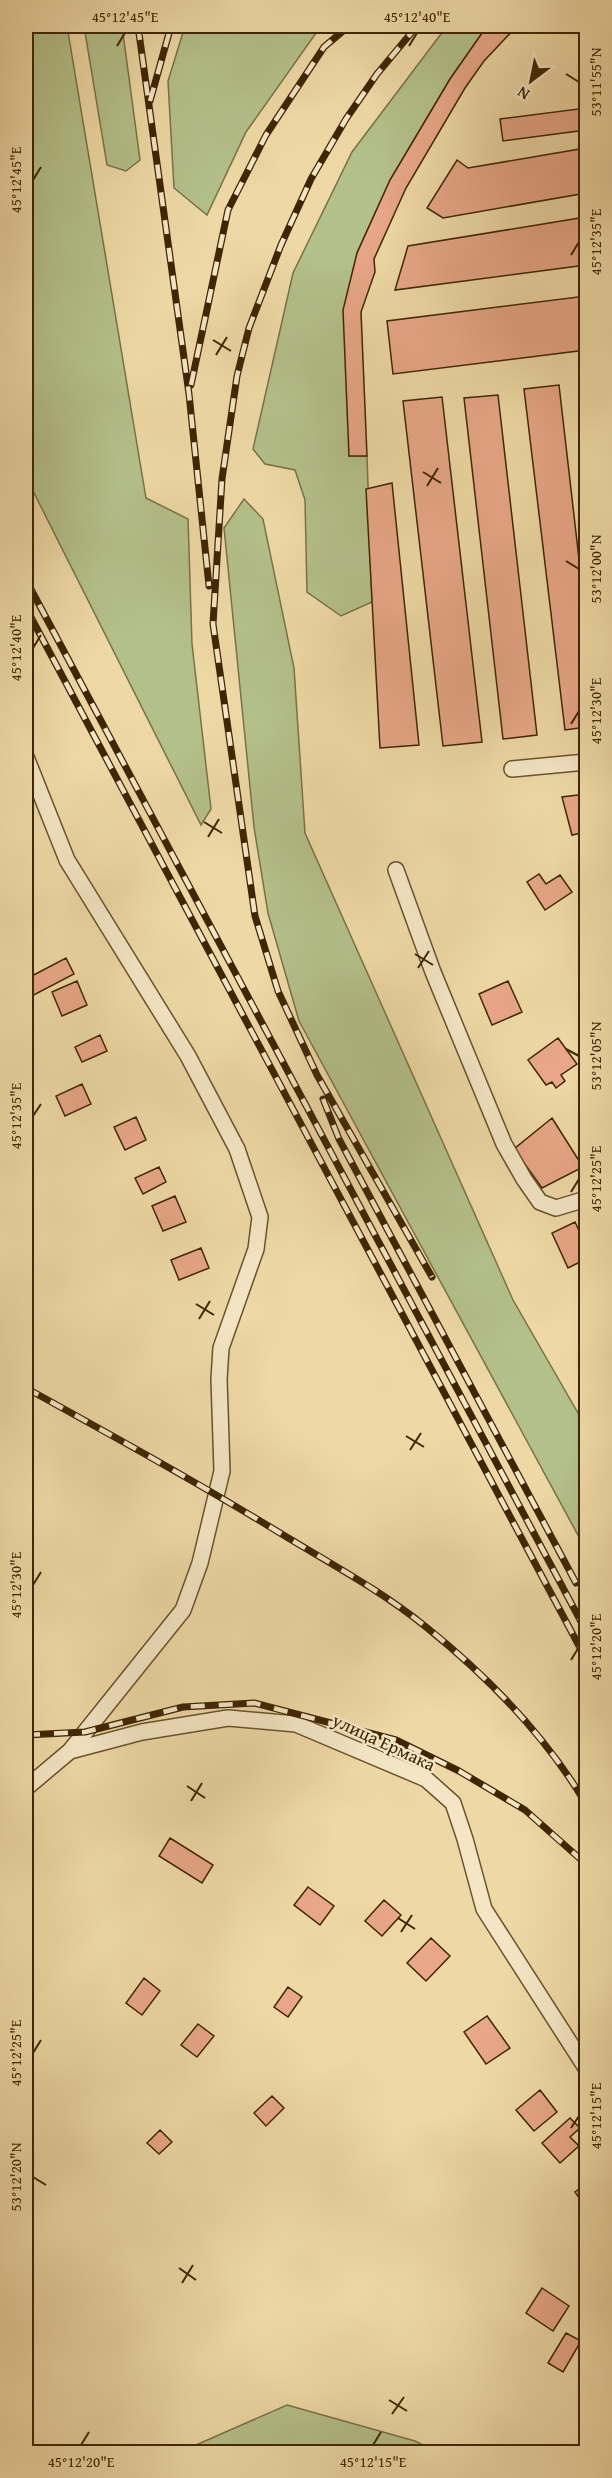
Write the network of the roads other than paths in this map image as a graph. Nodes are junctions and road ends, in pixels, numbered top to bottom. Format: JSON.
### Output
{"nodes":[{"id":1,"x":26,"y":756,"type":"edge"},
{"id":2,"x":586,"y":762,"type":"edge"},
{"id":3,"x":512,"y":769,"type":"dead end"},
{"id":4,"x":396,"y":870,"type":"dead end"},
{"id":5,"x":586,"y":1199,"type":"edge"},
{"id":6,"x":70,"y":1751,"type":"junction"},
{"id":7,"x":26,"y":1788,"type":"edge"},
{"id":8,"x":586,"y":2068,"type":"edge"}],
"edges":[{"from":1,"to":6,"type":"street"},
{"from":2,"to":3,"type":"street"},
{"from":4,"to":5,"type":"street"},
{"from":6,"to":7,"type":"street"},
{"from":6,"to":8,"type":"street","name":"улица Ермака"}]}
